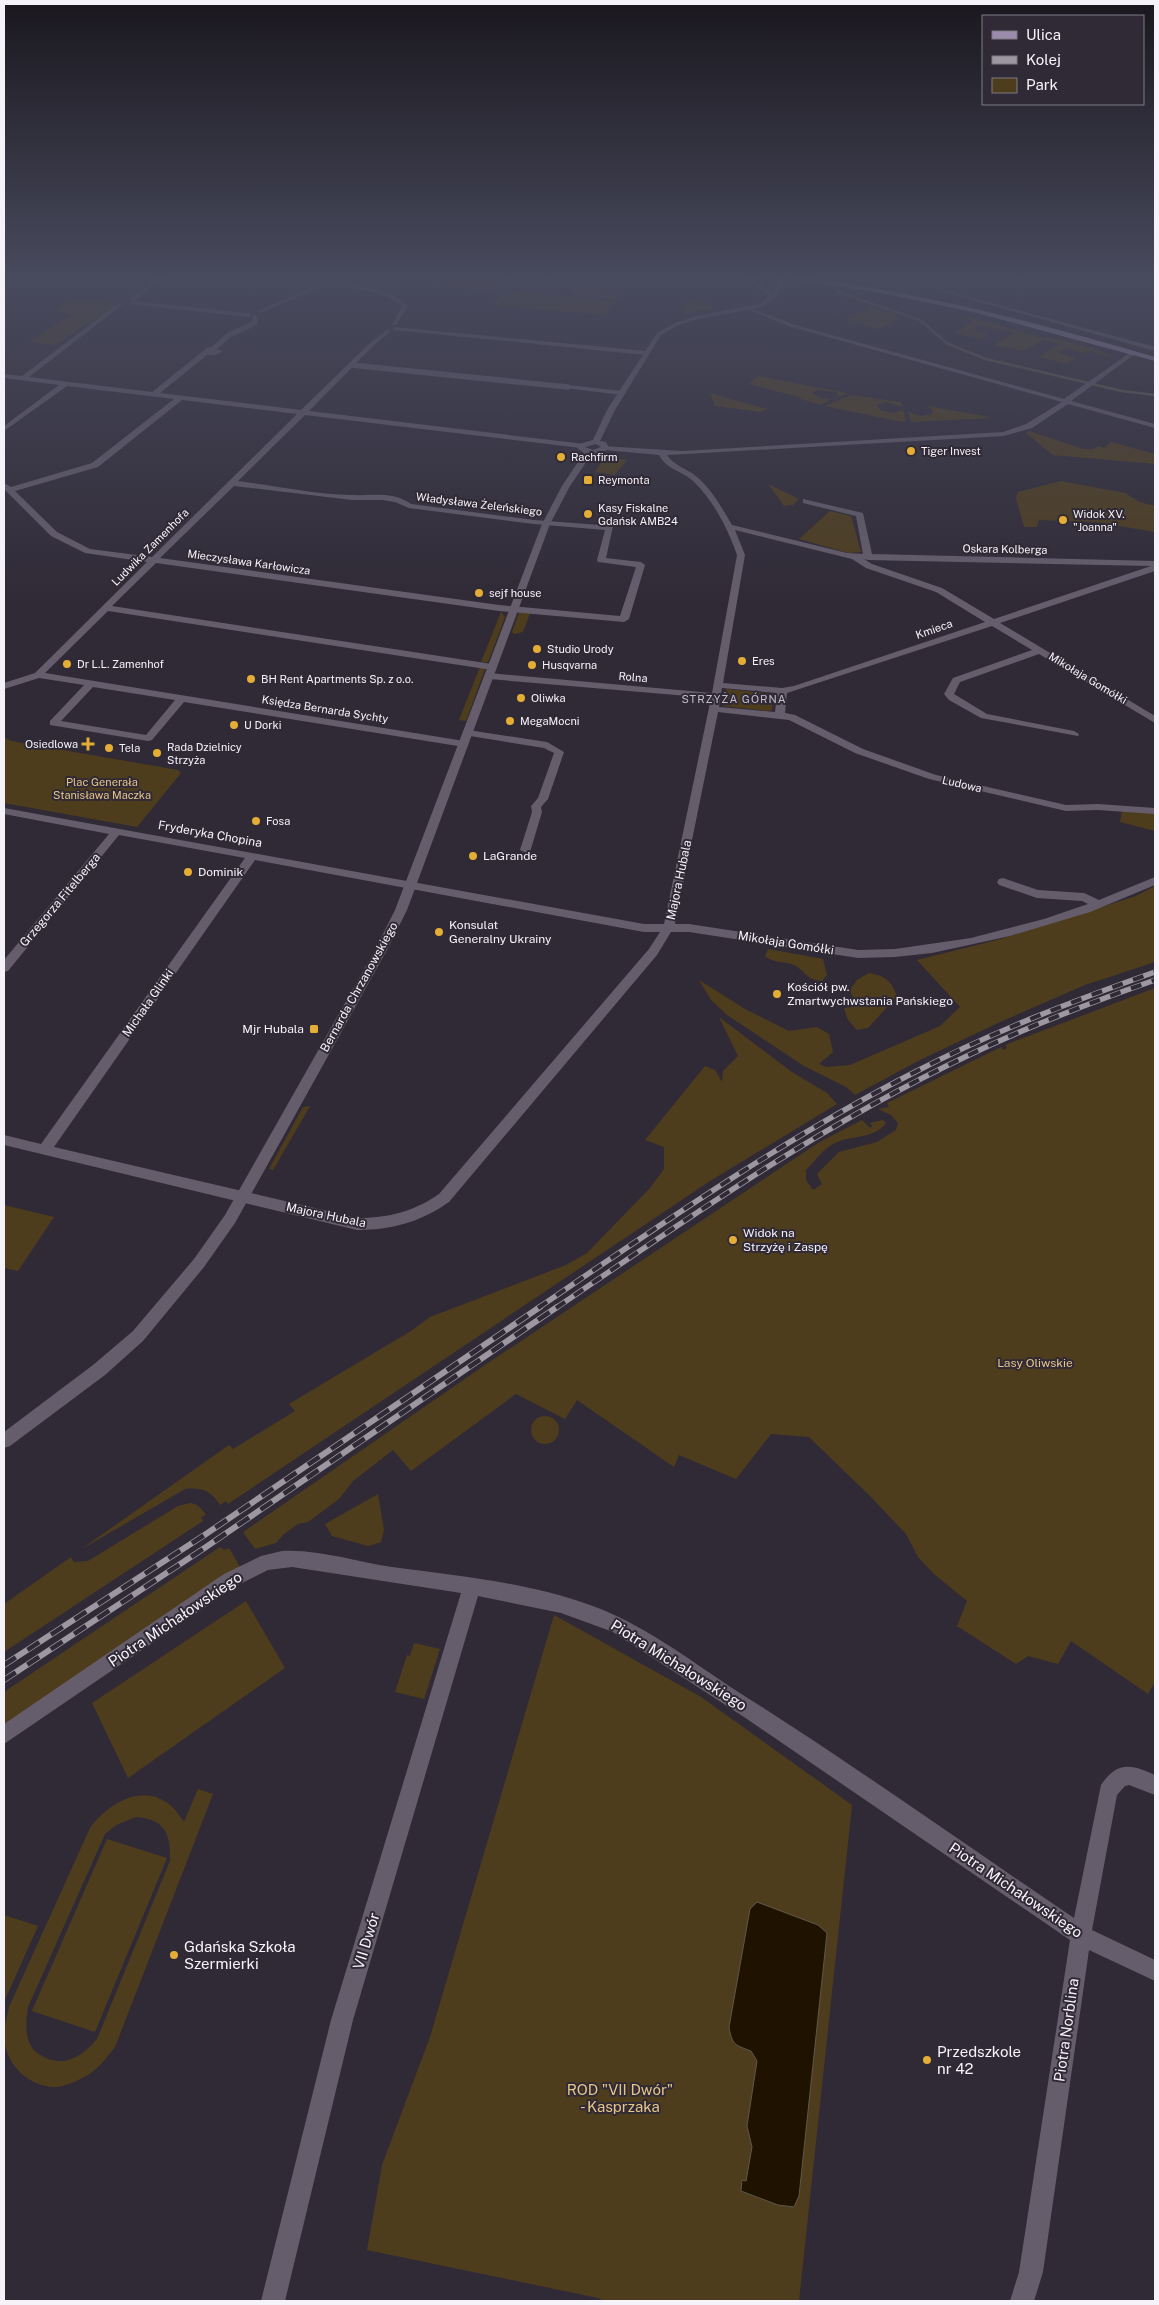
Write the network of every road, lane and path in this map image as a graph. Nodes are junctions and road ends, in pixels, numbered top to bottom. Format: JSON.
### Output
{"nodes":[{"id":1,"x":62,"y":387,"type":"edge"},
{"id":2,"x":88,"y":387,"type":"edge"},
{"id":3,"x":163,"y":387,"type":"edge"},
{"id":4,"x":330,"y":387,"type":"edge"},
{"id":5,"x":564,"y":387,"type":"edge"},
{"id":6,"x":568,"y":387,"type":"joint"},
{"id":7,"x":626,"y":387,"type":"edge"},
{"id":8,"x":1011,"y":387,"type":"edge"},
{"id":9,"x":1084,"y":387,"type":"edge"},
{"id":10,"x":622,"y":393,"type":"junction"},
{"id":11,"x":154,"y":394,"type":"junction"},
{"id":12,"x":180,"y":397,"type":"junction"},
{"id":13,"x":1067,"y":402,"type":"junction"},
{"id":14,"x":305,"y":412,"type":"junction"},
{"id":15,"x":1155,"y":426,"type":"edge"},
{"id":16,"x":4,"y":429,"type":"edge"},
{"id":17,"x":596,"y":442,"type":"junction"},
{"id":18,"x":605,"y":448,"type":"junction"},
{"id":19,"x":585,"y":449,"type":"junction"},
{"id":20,"x":662,"y":453,"type":"junction"},
{"id":21,"x":232,"y":483,"type":"junction"},
{"id":22,"x":6,"y":488,"type":"edge"},
{"id":23,"x":806,"y":501,"type":"dead end"},
{"id":24,"x":546,"y":524,"type":"junction"},
{"id":25,"x":728,"y":526,"type":"junction"},
{"id":26,"x":608,"y":534,"type":"joint"},
{"id":27,"x":855,"y":556,"type":"junction"},
{"id":28,"x":868,"y":557,"type":"junction"},
{"id":29,"x":154,"y":560,"type":"junction"},
{"id":30,"x":1155,"y":566,"type":"edge"},
{"id":31,"x":105,"y":608,"type":"junction"},
{"id":32,"x":514,"y":609,"type":"junction"},
{"id":33,"x":994,"y":622,"type":"junction"},
{"id":34,"x":1041,"y":650,"type":"junction"},
{"id":35,"x":491,"y":672,"type":"junction"},
{"id":36,"x":38,"y":675,"type":"junction"},
{"id":37,"x":91,"y":684,"type":"junction"},
{"id":38,"x":718,"y":685,"type":"junction"},
{"id":39,"x":4,"y":686,"type":"edge"},
{"id":40,"x":782,"y":691,"type":"junction"},
{"id":41,"x":716,"y":696,"type":"junction"},
{"id":42,"x":182,"y":698,"type":"junction"},
{"id":43,"x":713,"y":709,"type":"junction"},
{"id":44,"x":780,"y":715,"type":"junction"},
{"id":45,"x":1155,"y":720,"type":"edge"},
{"id":46,"x":1074,"y":734,"type":"dead end"},
{"id":47,"x":466,"y":739,"type":"junction"},
{"id":48,"x":4,"y":811,"type":"edge"},
{"id":49,"x":1155,"y":811,"type":"edge"},
{"id":50,"x":117,"y":831,"type":"junction"},
{"id":51,"x":526,"y":850,"type":"dead end"},
{"id":52,"x":252,"y":856,"type":"junction"},
{"id":53,"x":1155,"y":881,"type":"edge"},
{"id":54,"x":1003,"y":882,"type":"dead end"},
{"id":55,"x":411,"y":885,"type":"junction"},
{"id":56,"x":1098,"y":904,"type":"junction"},
{"id":57,"x":668,"y":928,"type":"junction"},
{"id":58,"x":4,"y":968,"type":"edge"},
{"id":59,"x":4,"y":1140,"type":"edge"},
{"id":60,"x":45,"y":1150,"type":"junction"},
{"id":61,"x":242,"y":1196,"type":"junction"},
{"id":62,"x":4,"y":1441,"type":"edge"},
{"id":63,"x":472,"y":1585,"type":"junction"},
{"id":64,"x":4,"y":1735,"type":"edge"},
{"id":65,"x":1155,"y":1785,"type":"edge"},
{"id":66,"x":1081,"y":1934,"type":"junction"},
{"id":67,"x":1155,"y":1972,"type":"edge"},
{"id":68,"x":305,"y":2171,"type":"joint"},
{"id":69,"x":273,"y":2301,"type":"edge"},
{"id":70,"x":1022,"y":2301,"type":"edge"}],
"edges":[{"from":1,"to":16,"type":"street"},
{"from":2,"to":11,"type":"street"},
{"from":3,"to":11,"type":"street"},
{"from":4,"to":14,"type":"street","name":"Ludwika Zamenhofa"},
{"from":5,"to":6,"type":"street"},
{"from":6,"to":10,"type":"street"},
{"from":7,"to":10,"type":"street"},
{"from":8,"to":13,"type":"street"},
{"from":9,"to":13,"type":"street"},
{"from":10,"to":17,"type":"street"},
{"from":11,"to":12,"type":"street"},
{"from":12,"to":14,"type":"street"},
{"from":12,"to":22,"type":"street"},
{"from":13,"to":15,"type":"street"},
{"from":13,"to":20,"type":"street"},
{"from":14,"to":19,"type":"street"},
{"from":14,"to":21,"type":"street","name":"Ludwika Zamenhofa"},
{"from":17,"to":18,"type":"street"},
{"from":17,"to":19,"type":"street"},
{"from":18,"to":19,"type":"street"},
{"from":18,"to":20,"type":"street"},
{"from":19,"to":24,"type":"street","name":"Bernarda Chrzanowskiego"},
{"from":20,"to":25,"type":"street","name":"Majora Hubala"},
{"from":21,"to":24,"type":"street","name":"Władysława Żeleńskiego"},
{"from":21,"to":29,"type":"street","name":"Ludwika Zamenhofa"},
{"from":22,"to":29,"type":"street","name":"Mieczysława Karłowicza"},
{"from":23,"to":28,"type":"street"},
{"from":24,"to":26,"type":"street","name":"Władysława Żeleńskiego"},
{"from":24,"to":32,"type":"street","name":"Bernarda Chrzanowskiego"},
{"from":25,"to":27,"type":"street","name":"Oskara Kolberga"},
{"from":25,"to":38,"type":"street","name":"Majora Hubala"},
{"from":26,"to":32,"type":"street","name":"Mieczysława Karłowicza"},
{"from":27,"to":28,"type":"street","name":"Oskara Kolberga"},
{"from":27,"to":33,"type":"street","name":"Oskara Kolberga"},
{"from":28,"to":30,"type":"street","name":"Oskara Kolberga"},
{"from":29,"to":31,"type":"street","name":"Ludwika Zamenhofa"},
{"from":29,"to":32,"type":"street","name":"Mieczysława Karłowicza"},
{"from":30,"to":33,"type":"street","name":"Kmieca"},
{"from":31,"to":35,"type":"street","name":"Rolna"},
{"from":31,"to":36,"type":"street","name":"Ludwika Zamenhofa"},
{"from":32,"to":35,"type":"street","name":"Bernarda Chrzanowskiego"},
{"from":33,"to":34,"type":"street","name":"Mikołaja Gomółki"},
{"from":33,"to":40,"type":"street","name":"Kmieca"},
{"from":34,"to":45,"type":"street","name":"Mikołaja Gomółki"},
{"from":34,"to":46,"type":"street"},
{"from":35,"to":41,"type":"street","name":"Rolna"},
{"from":35,"to":47,"type":"street","name":"Bernarda Chrzanowskiego"},
{"from":36,"to":37,"type":"street","name":"Księdza Bernarda Sychty"},
{"from":36,"to":39,"type":"street","name":"Ludwika Zamenhofa"},
{"from":37,"to":42,"type":"street","name":"Księdza Bernarda Sychty"},
{"from":37,"to":42,"type":"street"},
{"from":38,"to":40,"type":"street","name":"Kmieca"},
{"from":38,"to":41,"type":"street","name":"Majora Hubala"},
{"from":40,"to":44,"type":"street"},
{"from":41,"to":43,"type":"street","name":"Majora Hubala"},
{"from":42,"to":47,"type":"street","name":"Księdza Bernarda Sychty"},
{"from":43,"to":44,"type":"street","name":"Ludowa"},
{"from":43,"to":57,"type":"street","name":"Majora Hubala"},
{"from":44,"to":49,"type":"street","name":"Ludowa"},
{"from":47,"to":51,"type":"street","name":"Księdza Bernarda Sychty"},
{"from":47,"to":55,"type":"street","name":"Bernarda Chrzanowskiego"},
{"from":48,"to":50,"type":"street","name":"Fryderyka Chopina"},
{"from":50,"to":52,"type":"street","name":"Fryderyka Chopina"},
{"from":50,"to":58,"type":"street","name":"Grzegorza Fitelberga"},
{"from":52,"to":55,"type":"street","name":"Fryderyka Chopina"},
{"from":52,"to":60,"type":"street","name":"Michała Glinki"},
{"from":53,"to":56,"type":"street","name":"Mikołaja Gomółki"},
{"from":54,"to":56,"type":"street"},
{"from":55,"to":57,"type":"street","name":"Mikołaja Gomółki"},
{"from":55,"to":61,"type":"street","name":"Bernarda Chrzanowskiego"},
{"from":56,"to":57,"type":"street","name":"Mikołaja Gomółki"},
{"from":57,"to":61,"type":"street","name":"Majora Hubala"},
{"from":59,"to":60,"type":"street","name":"Majora Hubala"},
{"from":60,"to":61,"type":"street","name":"Majora Hubala"},
{"from":61,"to":62,"type":"street","name":"Bernarda Chrzanowskiego"},
{"from":63,"to":64,"type":"street","name":"Piotra Michałowskiego"},
{"from":63,"to":66,"type":"street","name":"Piotra Michałowskiego"},
{"from":63,"to":68,"type":"street","name":"VII Dwór"},
{"from":65,"to":66,"type":"street","name":"Piotra Norblina"},
{"from":66,"to":67,"type":"street","name":"Piotra Michałowskiego"},
{"from":66,"to":70,"type":"street","name":"Piotra Norblina"},
{"from":68,"to":69,"type":"street","name":"VII Dwór"}]}
